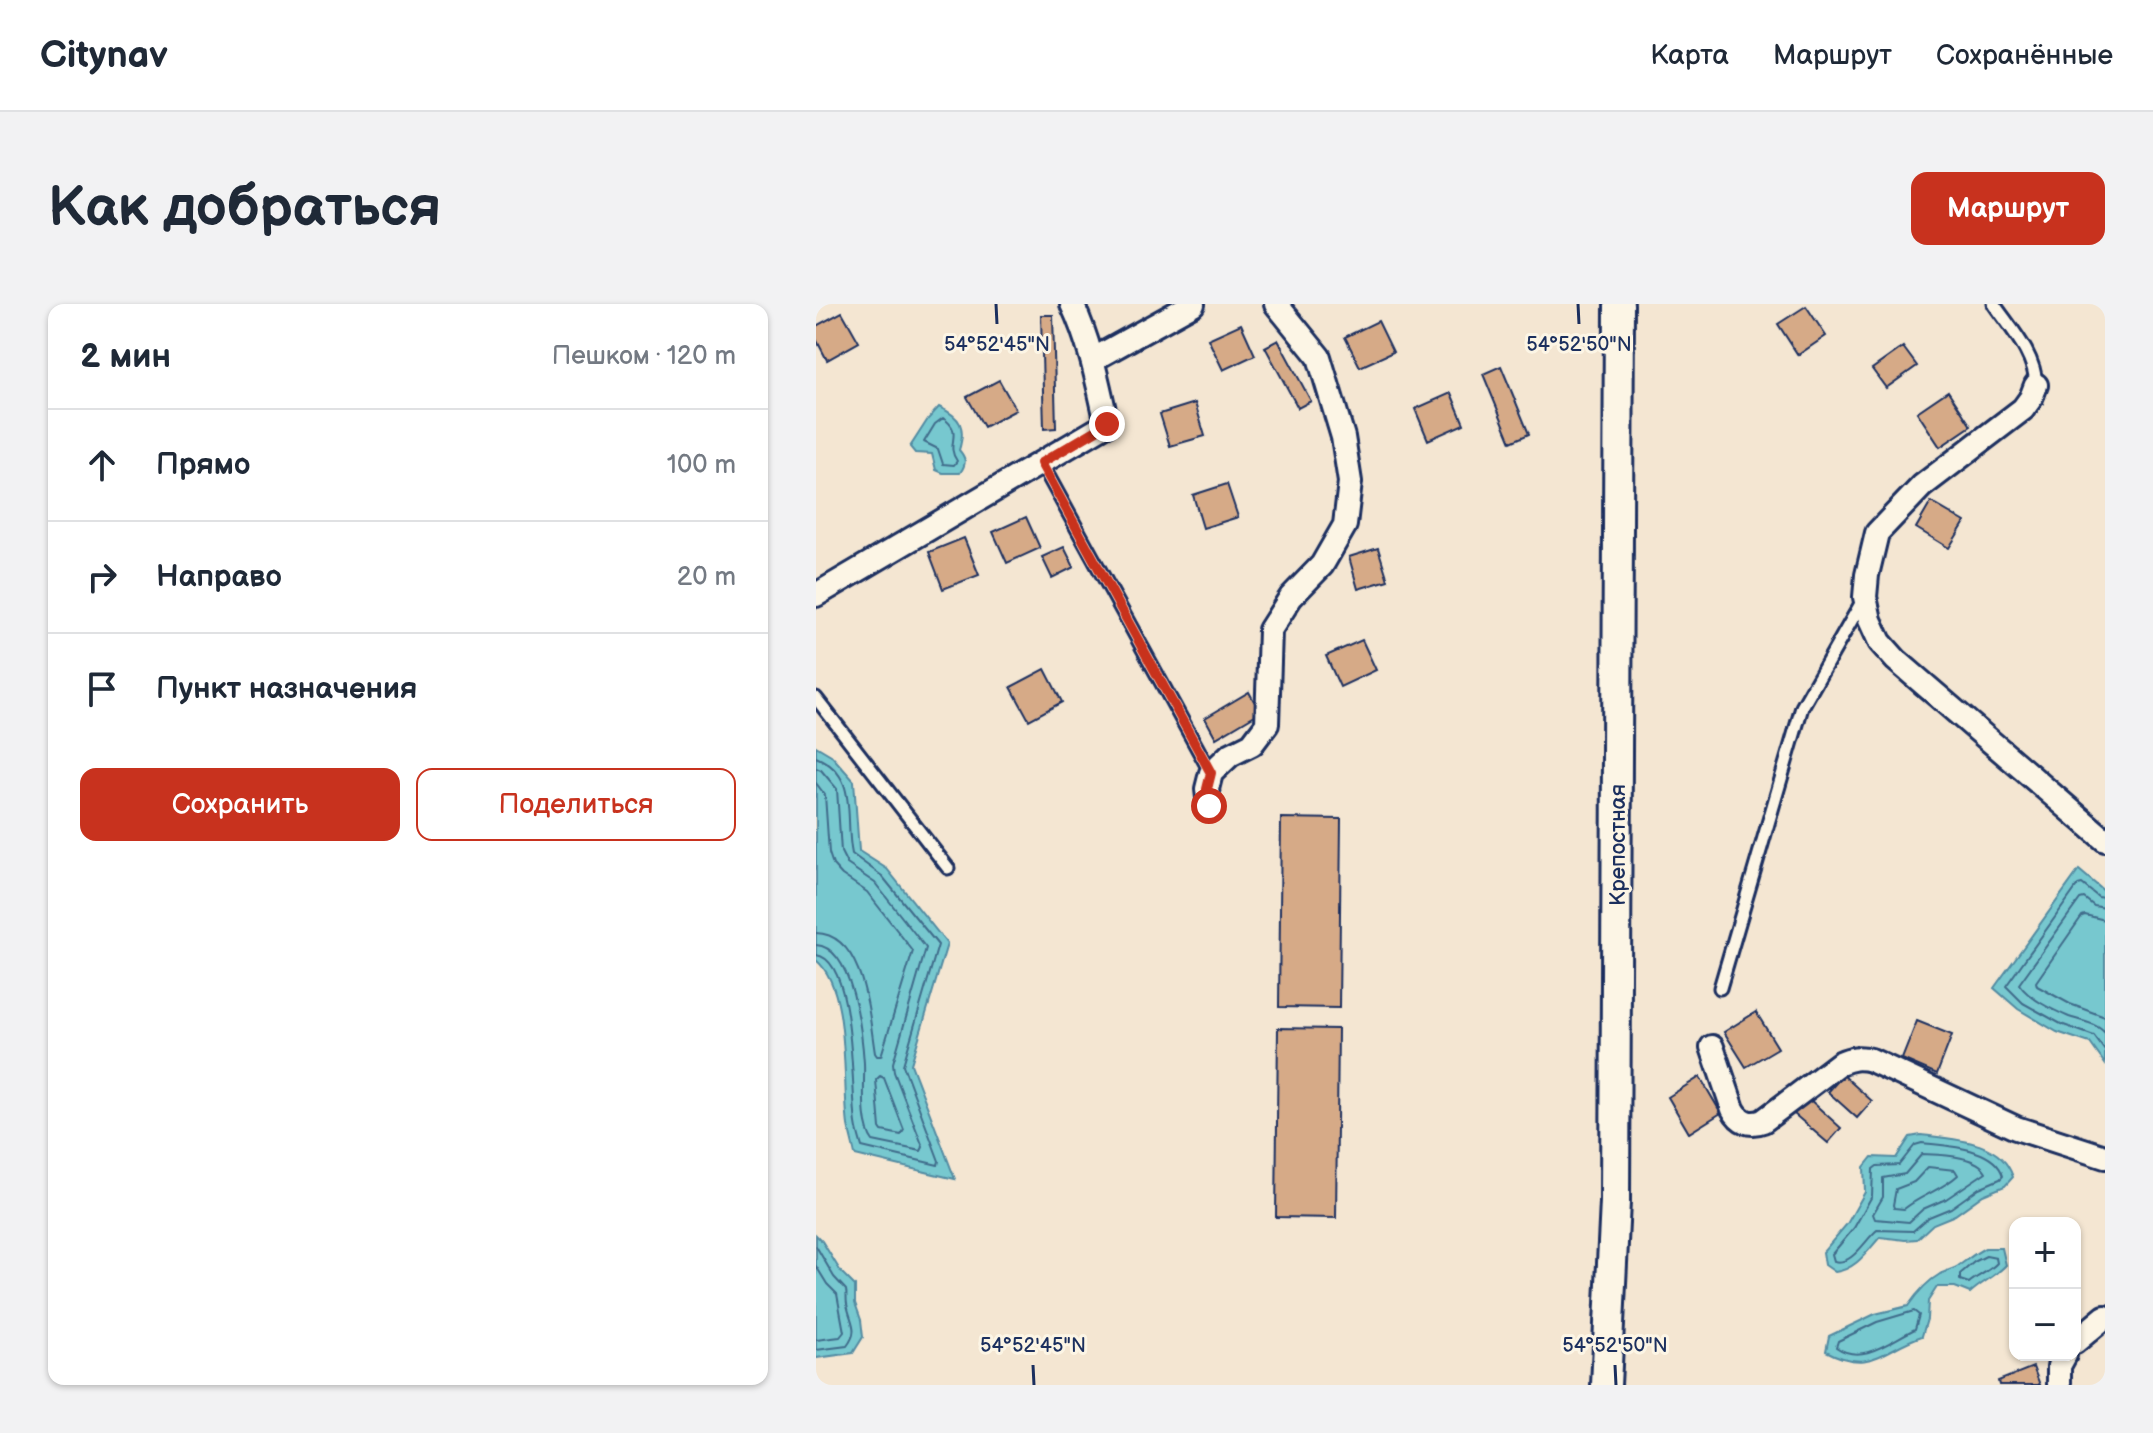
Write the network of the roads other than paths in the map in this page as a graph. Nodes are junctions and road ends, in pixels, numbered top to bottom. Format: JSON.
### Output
{"nodes":[{"id":1,"x":1072,"y":304,"type":"edge"},
{"id":2,"x":1193,"y":304,"type":"edge"},
{"id":3,"x":1276,"y":304,"type":"edge"},
{"id":4,"x":1619,"y":304,"type":"edge"},
{"id":5,"x":1994,"y":304,"type":"edge"},
{"id":6,"x":1092,"y":360,"type":"junction"},
{"id":7,"x":2036,"y":385,"type":"joint"},
{"id":8,"x":1041,"y":463,"type":"junction"},
{"id":9,"x":816,"y":595,"type":"edge"},
{"id":10,"x":1865,"y":597,"type":"junction"},
{"id":11,"x":816,"y":698,"type":"edge"},
{"id":12,"x":1211,"y":773,"type":"junction"},
{"id":13,"x":1209,"y":806,"type":"dead end"},
{"id":14,"x":2105,"y":840,"type":"edge"},
{"id":15,"x":948,"y":868,"type":"dead end"},
{"id":16,"x":1720,"y":988,"type":"dead end"},
{"id":17,"x":1712,"y":1047,"type":"dead end"},
{"id":18,"x":2105,"y":1157,"type":"edge"},
{"id":19,"x":2105,"y":1317,"type":"edge"},
{"id":20,"x":2081,"y":1337,"type":"edge"},
{"id":21,"x":2062,"y":1361,"type":"edge"},
{"id":22,"x":1606,"y":1385,"type":"edge"},
{"id":23,"x":2059,"y":1385,"type":"edge"}],
"edges":[{"from":1,"to":6,"type":"street"},
{"from":2,"to":6,"type":"street"},
{"from":3,"to":12,"type":"street"},
{"from":4,"to":22,"type":"street","name":"Крепостная"},
{"from":5,"to":7,"type":"lane"},
{"from":6,"to":8,"type":"street"},
{"from":7,"to":10,"type":"street"},
{"from":8,"to":9,"type":"street"},
{"from":8,"to":12,"type":"lane"},
{"from":10,"to":14,"type":"street"},
{"from":10,"to":16,"type":"lane"},
{"from":11,"to":15,"type":"lane"},
{"from":12,"to":13,"type":"street"},
{"from":17,"to":18,"type":"street"},
{"from":19,"to":20,"type":"street"},
{"from":21,"to":23,"type":"street"}]}
